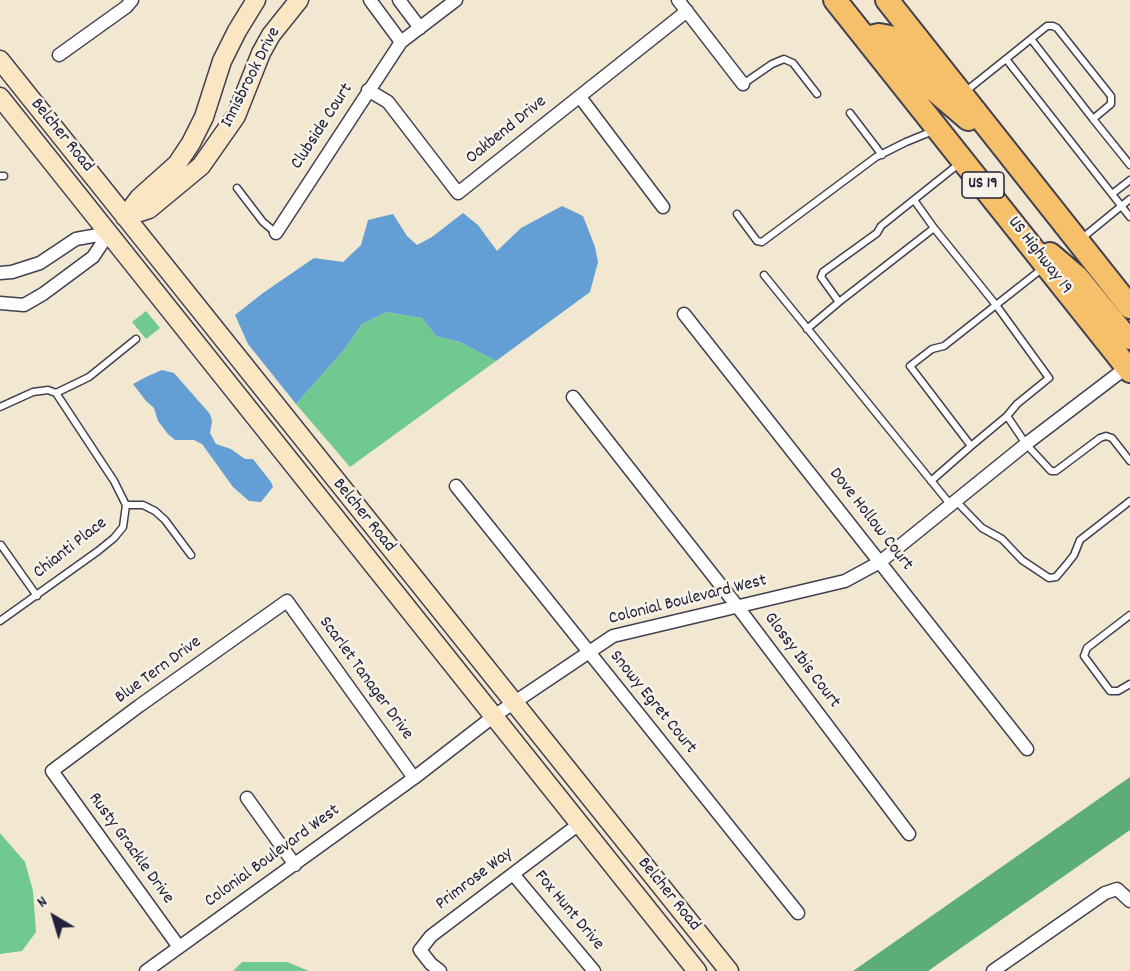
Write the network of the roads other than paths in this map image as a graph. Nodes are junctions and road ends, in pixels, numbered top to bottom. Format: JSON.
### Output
{"nodes":[{"id":1,"x":132,"y":0,"type":"edge"},
{"id":2,"x":256,"y":0,"type":"edge"},
{"id":3,"x":299,"y":0,"type":"edge"},
{"id":4,"x":370,"y":0,"type":"edge"},
{"id":5,"x":399,"y":0,"type":"edge"},
{"id":6,"x":456,"y":0,"type":"edge"},
{"id":7,"x":678,"y":0,"type":"edge"},
{"id":8,"x":835,"y":0,"type":"edge"},
{"id":9,"x":884,"y":1,"type":"edge"},
{"id":10,"x":687,"y":11,"type":"junction"},
{"id":11,"x":420,"y":28,"type":"junction"},
{"id":12,"x":866,"y":38,"type":"junction"},
{"id":13,"x":1032,"y":39,"type":"junction"},
{"id":14,"x":401,"y":42,"type":"junction"},
{"id":15,"x":59,"y":55,"type":"dead end"},
{"id":16,"x":1006,"y":59,"type":"junction"},
{"id":17,"x":0,"y":60,"type":"edge"},
{"id":18,"x":743,"y":84,"type":"joint"},
{"id":19,"x":368,"y":90,"type":"junction"},
{"id":20,"x":817,"y":94,"type":"dead end"},
{"id":21,"x":962,"y":94,"type":"junction"},
{"id":22,"x":0,"y":97,"type":"edge"},
{"id":23,"x":579,"y":97,"type":"junction"},
{"id":24,"x":850,"y":114,"type":"dead end"},
{"id":25,"x":1093,"y":119,"type":"junction"},
{"id":26,"x":938,"y":129,"type":"junction"},
{"id":27,"x":882,"y":155,"type":"junction"},
{"id":28,"x":1012,"y":158,"type":"junction"},
{"id":29,"x":50,"y":160,"type":"junction"},
{"id":30,"x":963,"y":160,"type":"junction"},
{"id":31,"x":1130,"y":165,"type":"edge"},
{"id":32,"x":1130,"y":180,"type":"edge"},
{"id":33,"x":237,"y":188,"type":"dead end"},
{"id":34,"x":1112,"y":194,"type":"junction"},
{"id":35,"x":1130,"y":199,"type":"edge"},
{"id":36,"x":914,"y":200,"type":"junction"},
{"id":37,"x":663,"y":207,"type":"dead end"},
{"id":38,"x":1122,"y":207,"type":"junction"},
{"id":39,"x":737,"y":214,"type":"dead end"},
{"id":40,"x":125,"y":217,"type":"junction"},
{"id":41,"x":1130,"y":217,"type":"edge"},
{"id":42,"x":1014,"y":225,"type":"junction"},
{"id":43,"x":934,"y":228,"type":"junction"},
{"id":44,"x":110,"y":233,"type":"junction"},
{"id":45,"x":276,"y":233,"type":"joint"},
{"id":46,"x":1078,"y":241,"type":"junction"},
{"id":47,"x":1046,"y":266,"type":"junction"},
{"id":48,"x":0,"y":273,"type":"edge"},
{"id":49,"x":764,"y":275,"type":"dead end"},
{"id":50,"x":184,"y":291,"type":"junction"},
{"id":51,"x":839,"y":302,"type":"junction"},
{"id":52,"x":0,"y":303,"type":"edge"},
{"id":53,"x":996,"y":305,"type":"junction"},
{"id":54,"x":1130,"y":307,"type":"edge"},
{"id":55,"x":684,"y":314,"type":"dead end"},
{"id":56,"x":807,"y":328,"type":"junction"},
{"id":57,"x":1130,"y":338,"type":"edge"},
{"id":58,"x":136,"y":339,"type":"dead end"},
{"id":59,"x":1129,"y":368,"type":"edge"},
{"id":60,"x":56,"y":393,"type":"junction"},
{"id":61,"x":573,"y":397,"type":"dead end"},
{"id":62,"x":0,"y":407,"type":"edge"},
{"id":63,"x":1007,"y":416,"type":"junction"},
{"id":64,"x":1026,"y":444,"type":"junction"},
{"id":65,"x":971,"y":446,"type":"junction"},
{"id":66,"x":1130,"y":461,"type":"edge"},
{"id":67,"x":931,"y":481,"type":"junction"},
{"id":68,"x":456,"y":486,"type":"dead end"},
{"id":69,"x":1130,"y":501,"type":"edge"},
{"id":70,"x":953,"y":502,"type":"junction"},
{"id":71,"x":126,"y":505,"type":"junction"},
{"id":72,"x":1,"y":545,"type":"edge"},
{"id":73,"x":191,"y":555,"type":"dead end"},
{"id":74,"x":880,"y":562,"type":"junction"},
{"id":75,"x":37,"y":596,"type":"junction"},
{"id":76,"x":287,"y":601,"type":"joint"},
{"id":77,"x":737,"y":606,"type":"junction"},
{"id":78,"x":1130,"y":615,"type":"edge"},
{"id":79,"x":0,"y":621,"type":"edge"},
{"id":80,"x":588,"y":652,"type":"junction"},
{"id":81,"x":1129,"y":687,"type":"edge"},
{"id":82,"x":512,"y":703,"type":"junction"},
{"id":83,"x":494,"y":716,"type":"junction"},
{"id":84,"x":1027,"y":749,"type":"dead end"},
{"id":85,"x":52,"y":771,"type":"joint"},
{"id":86,"x":414,"y":778,"type":"junction"},
{"id":87,"x":247,"y":798,"type":"dead end"},
{"id":88,"x":579,"y":824,"type":"junction"},
{"id":89,"x":909,"y":834,"type":"dead end"},
{"id":90,"x":295,"y":865,"type":"junction"},
{"id":91,"x":513,"y":874,"type":"junction"},
{"id":92,"x":1130,"y":901,"type":"edge"},
{"id":93,"x":798,"y":913,"type":"dead end"},
{"id":94,"x":179,"y":947,"type":"junction"},
{"id":95,"x":146,"y":971,"type":"edge"},
{"id":96,"x":440,"y":971,"type":"edge"},
{"id":97,"x":594,"y":971,"type":"edge"},
{"id":98,"x":697,"y":971,"type":"edge"},
{"id":99,"x":729,"y":971,"type":"edge"},
{"id":100,"x":993,"y":971,"type":"edge"}],
"edges":[{"from":1,"to":15,"type":"street"},
{"from":2,"to":40,"type":"main road","name":"Innisbrook Drive"},
{"from":3,"to":40,"type":"main road","name":"Innisbrook Drive"},
{"from":4,"to":14,"type":"street"},
{"from":5,"to":11,"type":"street"},
{"from":6,"to":11,"type":"street","name":"Clubside Court"},
{"from":7,"to":10,"type":"street"},
{"from":8,"to":12,"type":"highway","name":"US Highway 19","number":"US 19"},
{"from":9,"to":21,"type":"highway","number":"US 19"},
{"from":10,"to":18,"type":"street"},
{"from":10,"to":23,"type":"street","name":"Oakbend Drive"},
{"from":11,"to":14,"type":"street","name":"Clubside Court"},
{"from":12,"to":26,"type":"highway","name":"US Highway 19","number":"US 19"},
{"from":12,"to":28,"type":"highway"},
{"from":13,"to":16,"type":"lane"},
{"from":13,"to":25,"type":"lane"},
{"from":13,"to":25,"type":"lane"},
{"from":14,"to":19,"type":"street","name":"Clubside Court"},
{"from":16,"to":21,"type":"lane"},
{"from":16,"to":34,"type":"lane"},
{"from":17,"to":40,"type":"main road","name":"Belcher Road"},
{"from":18,"to":20,"type":"lane"},
{"from":19,"to":23,"type":"street","name":"Oakbend Drive"},
{"from":19,"to":45,"type":"street","name":"Clubside Court"},
{"from":21,"to":28,"type":"highway","number":"US 19"},
{"from":22,"to":29,"type":"main road","name":"Belcher Road"},
{"from":23,"to":37,"type":"street"},
{"from":24,"to":27,"type":"lane"},
{"from":25,"to":31,"type":"lane"},
{"from":26,"to":27,"type":"lane"},
{"from":26,"to":30,"type":"highway","name":"US Highway 19","number":"US 19"},
{"from":27,"to":39,"type":"lane"},
{"from":28,"to":46,"type":"highway","number":"US 19"},
{"from":29,"to":40,"type":"main road"},
{"from":29,"to":44,"type":"main road","name":"Belcher Road"},
{"from":30,"to":36,"type":"lane"},
{"from":30,"to":42,"type":"highway","name":"US Highway 19","number":"US 19"},
{"from":32,"to":34,"type":"lane"},
{"from":33,"to":45,"type":"lane"},
{"from":34,"to":38,"type":"lane"},
{"from":35,"to":38,"type":"lane"},
{"from":36,"to":43,"type":"lane"},
{"from":36,"to":51,"type":"lane"},
{"from":38,"to":41,"type":"lane"},
{"from":38,"to":46,"type":"lane"},
{"from":40,"to":50,"type":"main road","name":"Belcher Road"},
{"from":42,"to":47,"type":"highway","name":"US Highway 19","number":"US 19"},
{"from":42,"to":57,"type":"highway"},
{"from":43,"to":51,"type":"lane"},
{"from":43,"to":53,"type":"lane"},
{"from":44,"to":48,"type":"street"},
{"from":44,"to":50,"type":"main road"},
{"from":44,"to":52,"type":"street"},
{"from":44,"to":83,"type":"main road","name":"Belcher Road"},
{"from":46,"to":54,"type":"highway","number":"US 19"},
{"from":47,"to":53,"type":"lane"},
{"from":47,"to":59,"type":"highway","name":"US Highway 19","number":"US 19"},
{"from":49,"to":56,"type":"lane"},
{"from":50,"to":82,"type":"main road","name":"Belcher Road"},
{"from":51,"to":56,"type":"lane"},
{"from":53,"to":63,"type":"lane"},
{"from":53,"to":65,"type":"lane"},
{"from":55,"to":74,"type":"street","name":"Dove Hollow Court"},
{"from":56,"to":67,"type":"lane"},
{"from":58,"to":60,"type":"lane"},
{"from":59,"to":64,"type":"street","name":"Colonial Boulevard West"},
{"from":60,"to":62,"type":"lane"},
{"from":60,"to":71,"type":"lane","name":"Chianti Place"},
{"from":61,"to":77,"type":"street","name":"Glossy Ibis Court"},
{"from":63,"to":64,"type":"lane"},
{"from":63,"to":65,"type":"lane"},
{"from":64,"to":66,"type":"lane"},
{"from":64,"to":70,"type":"street","name":"Colonial Boulevard West"},
{"from":65,"to":67,"type":"lane"},
{"from":67,"to":70,"type":"lane"},
{"from":68,"to":80,"type":"street","name":"Snowy Egret Court"},
{"from":69,"to":70,"type":"lane"},
{"from":70,"to":74,"type":"street","name":"Colonial Boulevard West"},
{"from":71,"to":73,"type":"lane"},
{"from":71,"to":75,"type":"lane","name":"Chianti Place"},
{"from":72,"to":75,"type":"lane"},
{"from":74,"to":77,"type":"street","name":"Colonial Boulevard West"},
{"from":74,"to":84,"type":"street","name":"Dove Hollow Court"},
{"from":75,"to":79,"type":"lane","name":"Chianti Place"},
{"from":76,"to":85,"type":"street","name":"Blue Tern Drive"},
{"from":76,"to":86,"type":"street","name":"Scarlet Tanager Drive"},
{"from":77,"to":80,"type":"street","name":"Colonial Boulevard West"},
{"from":77,"to":89,"type":"street","name":"Glossy Ibis Court"},
{"from":78,"to":81,"type":"lane"},
{"from":80,"to":82,"type":"street","name":"Colonial Boulevard West"},
{"from":80,"to":93,"type":"street","name":"Snowy Egret Court"},
{"from":82,"to":83,"type":"street","name":"Colonial Boulevard West"},
{"from":82,"to":99,"type":"main road","name":"Belcher Road"},
{"from":83,"to":86,"type":"street","name":"Colonial Boulevard West"},
{"from":83,"to":88,"type":"main road","name":"Belcher Road"},
{"from":85,"to":94,"type":"street","name":"Rusty Grackle Drive"},
{"from":86,"to":90,"type":"street","name":"Colonial Boulevard West"},
{"from":87,"to":90,"type":"street"},
{"from":88,"to":91,"type":"street","name":"Primrose Way"},
{"from":88,"to":98,"type":"main road","name":"Belcher Road"},
{"from":90,"to":94,"type":"street","name":"Colonial Boulevard West"},
{"from":91,"to":96,"type":"street","name":"Primrose Way"},
{"from":91,"to":97,"type":"street","name":"Fox Hunt Drive"},
{"from":92,"to":100,"type":"street"},
{"from":94,"to":95,"type":"street","name":"Colonial Boulevard West"}]}
